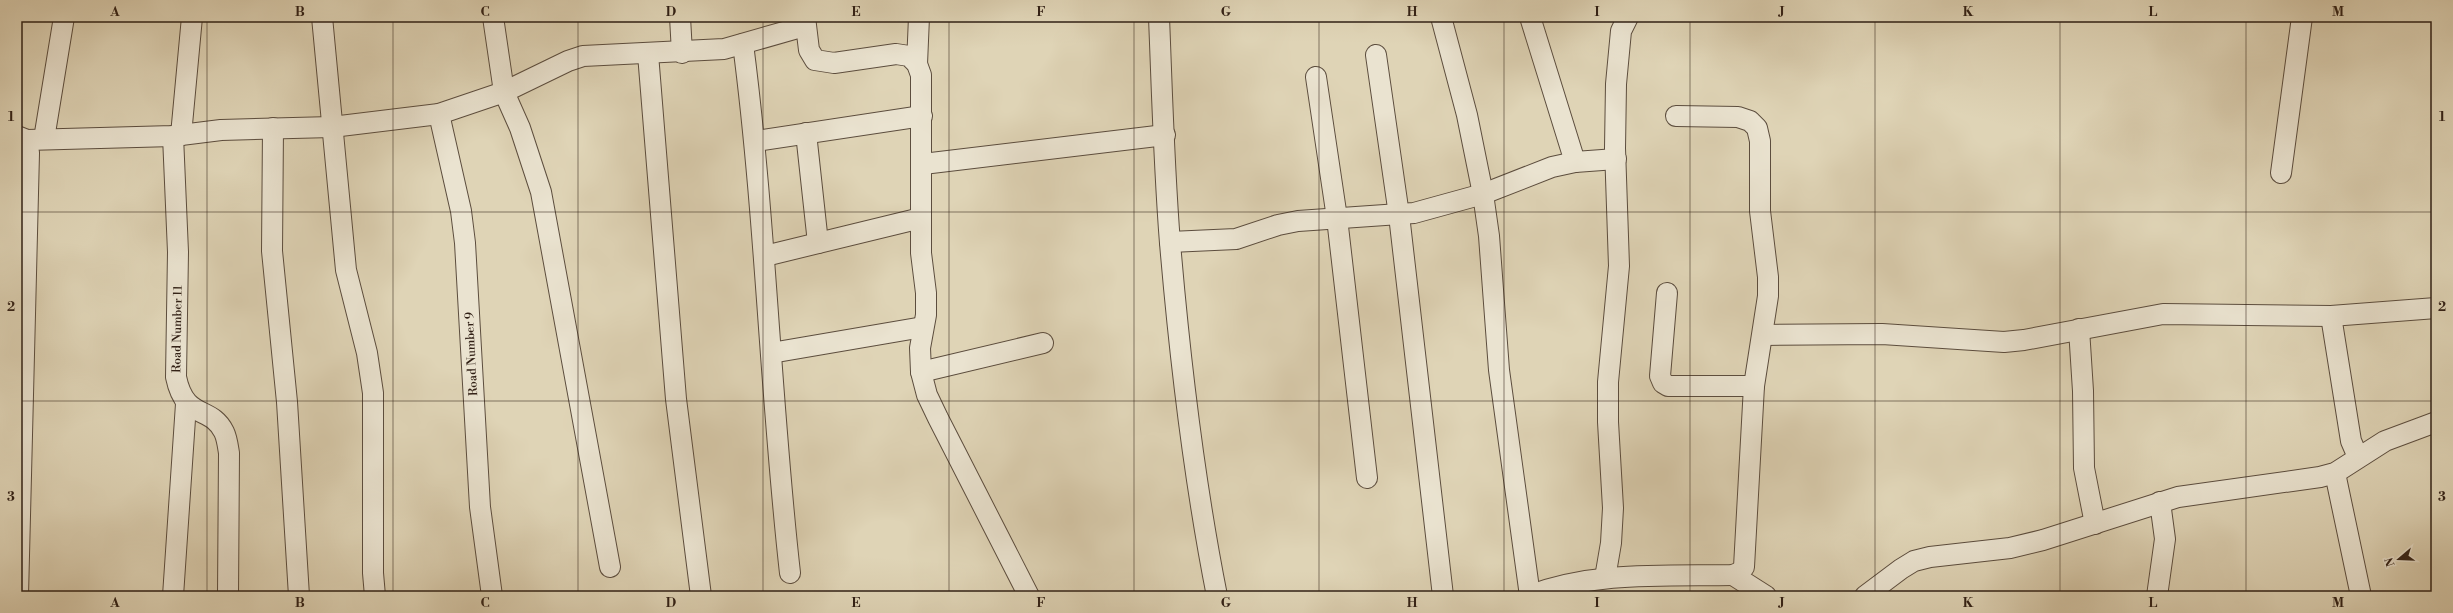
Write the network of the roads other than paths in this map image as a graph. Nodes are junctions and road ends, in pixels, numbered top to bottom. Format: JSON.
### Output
{"nodes":[{"id":1,"x":64,"y":17,"type":"edge"},
{"id":2,"x":192,"y":17,"type":"edge"},
{"id":3,"x":322,"y":17,"type":"edge"},
{"id":4,"x":493,"y":17,"type":"edge"},
{"id":5,"x":680,"y":17,"type":"edge"},
{"id":6,"x":918,"y":17,"type":"edge"},
{"id":7,"x":1159,"y":17,"type":"edge"},
{"id":8,"x":1441,"y":17,"type":"edge"},
{"id":9,"x":1530,"y":17,"type":"edge"},
{"id":10,"x":1628,"y":17,"type":"edge"},
{"id":11,"x":2302,"y":17,"type":"edge"},
{"id":12,"x":805,"y":22,"type":"edge"},
{"id":13,"x":743,"y":44,"type":"junction"},
{"id":14,"x":682,"y":53,"type":"junction"},
{"id":15,"x":648,"y":54,"type":"junction"},
{"id":16,"x":1376,"y":55,"type":"dead end"},
{"id":17,"x":917,"y":64,"type":"junction"},
{"id":18,"x":1316,"y":77,"type":"dead end"},
{"id":19,"x":504,"y":92,"type":"junction"},
{"id":20,"x":439,"y":114,"type":"junction"},
{"id":21,"x":922,"y":116,"type":"junction"},
{"id":22,"x":1676,"y":116,"type":"dead end"},
{"id":23,"x":332,"y":127,"type":"junction"},
{"id":24,"x":273,"y":128,"type":"junction"},
{"id":25,"x":806,"y":133,"type":"junction"},
{"id":26,"x":177,"y":135,"type":"junction"},
{"id":27,"x":1164,"y":135,"type":"junction"},
{"id":28,"x":29,"y":138,"type":"edge"},
{"id":29,"x":756,"y":141,"type":"junction"},
{"id":30,"x":1616,"y":159,"type":"junction"},
{"id":31,"x":1575,"y":162,"type":"junction"},
{"id":32,"x":923,"y":164,"type":"junction"},
{"id":33,"x":2281,"y":173,"type":"dead end"},
{"id":34,"x":1483,"y":194,"type":"junction"},
{"id":35,"x":1399,"y":215,"type":"junction"},
{"id":36,"x":921,"y":218,"type":"junction"},
{"id":37,"x":1337,"y":218,"type":"junction"},
{"id":38,"x":1170,"y":242,"type":"junction"},
{"id":39,"x":818,"y":243,"type":"junction"},
{"id":40,"x":765,"y":256,"type":"junction"},
{"id":41,"x":1667,"y":293,"type":"dead end"},
{"id":42,"x":2436,"y":308,"type":"edge"},
{"id":43,"x":2331,"y":316,"type":"junction"},
{"id":44,"x":923,"y":327,"type":"junction"},
{"id":45,"x":2079,"y":329,"type":"junction"},
{"id":46,"x":1763,"y":335,"type":"junction"},
{"id":47,"x":1043,"y":343,"type":"dead end"},
{"id":48,"x":771,"y":353,"type":"junction"},
{"id":49,"x":19,"y":371,"type":"edge"},
{"id":50,"x":921,"y":372,"type":"junction"},
{"id":51,"x":1754,"y":386,"type":"junction"},
{"id":52,"x":186,"y":404,"type":"junction"},
{"id":53,"x":2436,"y":422,"type":"edge"},
{"id":54,"x":2358,"y":457,"type":"junction"},
{"id":55,"x":2335,"y":473,"type":"junction"},
{"id":56,"x":1367,"y":478,"type":"dead end"},
{"id":57,"x":2160,"y":502,"type":"junction"},
{"id":58,"x":2095,"y":524,"type":"junction"},
{"id":59,"x":610,"y":567,"type":"dead end"},
{"id":60,"x":790,"y":573,"type":"dead end"},
{"id":61,"x":1733,"y":575,"type":"junction"},
{"id":62,"x":1605,"y":578,"type":"junction"},
{"id":63,"x":1874,"y":594,"type":"edge"},
{"id":64,"x":18,"y":596,"type":"edge"},
{"id":65,"x":173,"y":596,"type":"edge"},
{"id":66,"x":228,"y":596,"type":"edge"},
{"id":67,"x":299,"y":596,"type":"edge"},
{"id":68,"x":375,"y":596,"type":"edge"},
{"id":69,"x":492,"y":596,"type":"edge"},
{"id":70,"x":701,"y":596,"type":"edge"},
{"id":71,"x":1029,"y":596,"type":"edge"},
{"id":72,"x":1217,"y":596,"type":"edge"},
{"id":73,"x":1444,"y":596,"type":"edge"},
{"id":74,"x":1529,"y":596,"type":"edge"},
{"id":75,"x":1766,"y":596,"type":"edge"},
{"id":76,"x":2157,"y":596,"type":"edge"},
{"id":77,"x":2361,"y":596,"type":"edge"}],
"edges":[{"from":1,"to":28,"type":"street"},
{"from":2,"to":26,"type":"street","name":"Road Number 11"},
{"from":3,"to":23,"type":"street"},
{"from":4,"to":19,"type":"street"},
{"from":5,"to":14,"type":"street"},
{"from":6,"to":17,"type":"street"},
{"from":7,"to":27,"type":"street"},
{"from":8,"to":34,"type":"street"},
{"from":9,"to":31,"type":"street"},
{"from":10,"to":30,"type":"street"},
{"from":11,"to":33,"type":"street"},
{"from":12,"to":13,"type":"street"},
{"from":12,"to":17,"type":"street"},
{"from":13,"to":14,"type":"street"},
{"from":13,"to":29,"type":"street"},
{"from":14,"to":15,"type":"street"},
{"from":15,"to":19,"type":"street"},
{"from":15,"to":70,"type":"street"},
{"from":16,"to":35,"type":"street"},
{"from":17,"to":21,"type":"street"},
{"from":18,"to":37,"type":"street"},
{"from":19,"to":20,"type":"street"},
{"from":19,"to":59,"type":"street"},
{"from":20,"to":23,"type":"street"},
{"from":20,"to":69,"type":"street","name":"Road Number 9"},
{"from":21,"to":25,"type":"street"},
{"from":21,"to":32,"type":"street"},
{"from":22,"to":46,"type":"street"},
{"from":23,"to":24,"type":"street"},
{"from":23,"to":68,"type":"street"},
{"from":24,"to":26,"type":"street"},
{"from":24,"to":67,"type":"street"},
{"from":25,"to":29,"type":"street"},
{"from":25,"to":39,"type":"street"},
{"from":26,"to":28,"type":"street"},
{"from":26,"to":52,"type":"street","name":"Road Number 11"},
{"from":27,"to":32,"type":"street"},
{"from":27,"to":38,"type":"street"},
{"from":28,"to":49,"type":"street"},
{"from":29,"to":40,"type":"street"},
{"from":30,"to":31,"type":"street"},
{"from":30,"to":62,"type":"street"},
{"from":31,"to":34,"type":"street"},
{"from":32,"to":36,"type":"street"},
{"from":34,"to":35,"type":"street"},
{"from":34,"to":74,"type":"street"},
{"from":35,"to":37,"type":"street"},
{"from":35,"to":73,"type":"street"},
{"from":36,"to":39,"type":"street"},
{"from":36,"to":44,"type":"street"},
{"from":37,"to":38,"type":"street"},
{"from":37,"to":56,"type":"street"},
{"from":38,"to":72,"type":"street"},
{"from":39,"to":40,"type":"street"},
{"from":40,"to":48,"type":"street"},
{"from":41,"to":51,"type":"street"},
{"from":42,"to":43,"type":"street"},
{"from":43,"to":45,"type":"street"},
{"from":43,"to":54,"type":"street"},
{"from":44,"to":48,"type":"street"},
{"from":44,"to":50,"type":"street"},
{"from":45,"to":46,"type":"street"},
{"from":45,"to":58,"type":"street"},
{"from":46,"to":51,"type":"street"},
{"from":47,"to":50,"type":"street"},
{"from":48,"to":60,"type":"street"},
{"from":49,"to":64,"type":"street"},
{"from":50,"to":71,"type":"street"},
{"from":51,"to":61,"type":"street"},
{"from":52,"to":65,"type":"street"},
{"from":52,"to":66,"type":"street"},
{"from":53,"to":54,"type":"street"},
{"from":54,"to":55,"type":"street"},
{"from":55,"to":57,"type":"street"},
{"from":55,"to":77,"type":"street"},
{"from":57,"to":58,"type":"street"},
{"from":57,"to":76,"type":"street"},
{"from":58,"to":63,"type":"street"},
{"from":61,"to":62,"type":"street"},
{"from":61,"to":75,"type":"street"},
{"from":62,"to":74,"type":"street"}]}
